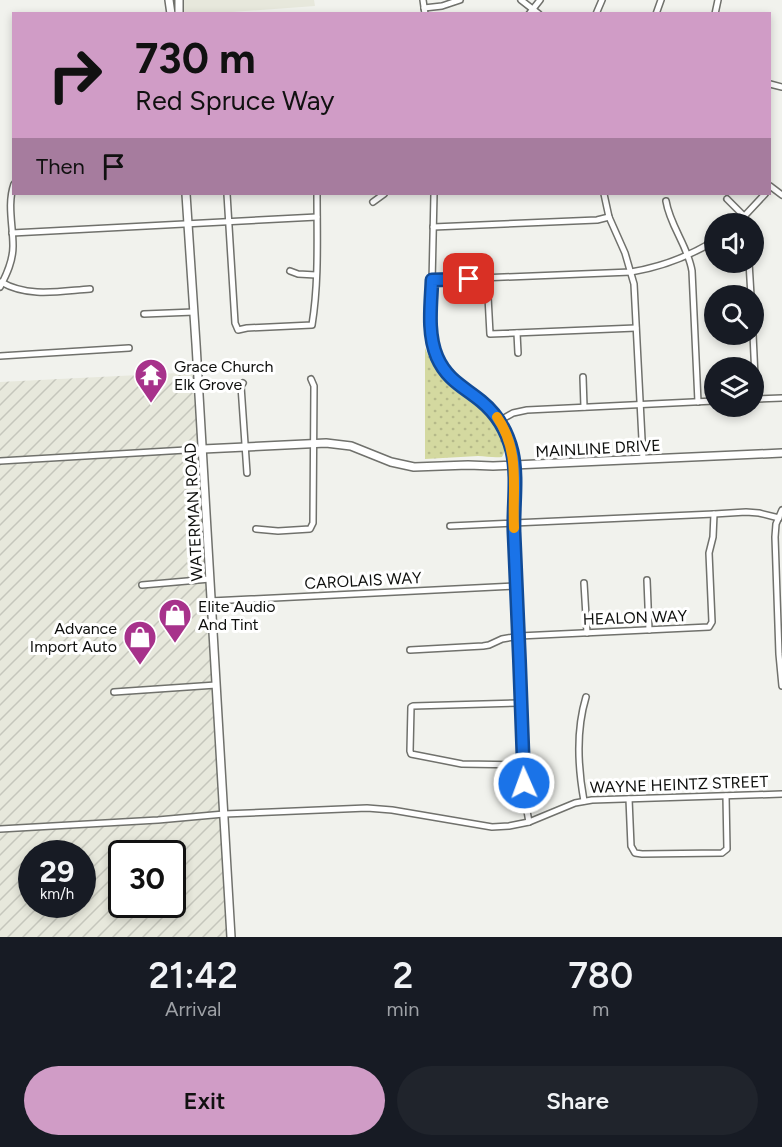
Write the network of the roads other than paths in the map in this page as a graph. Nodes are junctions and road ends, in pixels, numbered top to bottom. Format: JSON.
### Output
{"nodes":[{"id":1,"x":423,"y":0,"type":"edge"},
{"id":2,"x":460,"y":0,"type":"edge"},
{"id":3,"x":521,"y":0,"type":"edge"},
{"id":4,"x":540,"y":0,"type":"edge"},
{"id":5,"x":425,"y":11,"type":"edge"},
{"id":6,"x":531,"y":11,"type":"edge"},
{"id":7,"x":12,"y":192,"type":"edge"},
{"id":8,"x":186,"y":195,"type":"edge"},
{"id":9,"x":227,"y":195,"type":"edge"},
{"id":10,"x":318,"y":195,"type":"edge"},
{"id":11,"x":383,"y":195,"type":"edge"},
{"id":12,"x":434,"y":195,"type":"edge"},
{"id":13,"x":604,"y":195,"type":"edge"},
{"id":14,"x":764,"y":195,"type":"edge"},
{"id":15,"x":727,"y":199,"type":"dead end"},
{"id":16,"x":666,"y":201,"type":"dead end"},
{"id":17,"x":373,"y":202,"type":"dead end"},
{"id":18,"x":742,"y":213,"type":"edge"},
{"id":19,"x":748,"y":213,"type":"edge"},
{"id":20,"x":317,"y":217,"type":"junction"},
{"id":21,"x":609,"y":217,"type":"junction"},
{"id":22,"x":229,"y":221,"type":"junction"},
{"id":23,"x":188,"y":223,"type":"junction"},
{"id":24,"x":433,"y":227,"type":"junction"},
{"id":25,"x":12,"y":233,"type":"junction"},
{"id":26,"x":704,"y":246,"type":"edge"},
{"id":27,"x":688,"y":255,"type":"junction"},
{"id":28,"x":290,"y":272,"type":"dead end"},
{"id":29,"x":631,"y":272,"type":"junction"},
{"id":30,"x":316,"y":275,"type":"junction"},
{"id":31,"x":487,"y":279,"type":"junction"},
{"id":32,"x":432,"y":280,"type":"junction"},
{"id":33,"x":1,"y":283,"type":"edge"},
{"id":34,"x":90,"y":289,"type":"dead end"},
{"id":35,"x":194,"y":312,"type":"junction"},
{"id":36,"x":144,"y":314,"type":"dead end"},
{"id":37,"x":636,"y":328,"type":"junction"},
{"id":38,"x":518,"y":333,"type":"junction"},
{"id":39,"x":129,"y":348,"type":"dead end"},
{"id":40,"x":518,"y":353,"type":"dead end"},
{"id":41,"x":0,"y":356,"type":"edge"},
{"id":42,"x":583,"y":377,"type":"dead end"},
{"id":43,"x":311,"y":379,"type":"dead end"},
{"id":44,"x":243,"y":383,"type":"dead end"},
{"id":45,"x":782,"y":398,"type":"edge"},
{"id":46,"x":764,"y":399,"type":"edge"},
{"id":47,"x":698,"y":402,"type":"junction"},
{"id":48,"x":704,"y":402,"type":"edge"},
{"id":49,"x":640,"y":404,"type":"junction"},
{"id":50,"x":584,"y":407,"type":"junction"},
{"id":51,"x":499,"y":421,"type":"junction"},
{"id":52,"x":314,"y":443,"type":"junction"},
{"id":53,"x":245,"y":447,"type":"junction"},
{"id":54,"x":202,"y":449,"type":"junction"},
{"id":55,"x":782,"y":453,"type":"edge"},
{"id":56,"x":643,"y":459,"type":"junction"},
{"id":57,"x":0,"y":462,"type":"edge"},
{"id":58,"x":514,"y":465,"type":"junction"},
{"id":59,"x":247,"y":473,"type":"dead end"},
{"id":60,"x":782,"y":510,"type":"edge"},
{"id":61,"x":714,"y":514,"type":"junction"},
{"id":62,"x":779,"y":518,"type":"junction"},
{"id":63,"x":513,"y":524,"type":"junction"},
{"id":64,"x":450,"y":526,"type":"dead end"},
{"id":65,"x":256,"y":529,"type":"dead end"},
{"id":66,"x":779,"y":567,"type":"edge"},
{"id":67,"x":210,"y":579,"type":"junction"},
{"id":68,"x":647,"y":580,"type":"dead end"},
{"id":69,"x":584,"y":583,"type":"dead end"},
{"id":70,"x":142,"y":585,"type":"dead end"},
{"id":71,"x":517,"y":586,"type":"junction"},
{"id":72,"x":211,"y":601,"type":"junction"},
{"id":73,"x":780,"y":627,"type":"edge"},
{"id":74,"x":649,"y":630,"type":"junction"},
{"id":75,"x":587,"y":633,"type":"junction"},
{"id":76,"x":519,"y":636,"type":"junction"},
{"id":77,"x":410,"y":650,"type":"dead end"},
{"id":78,"x":216,"y":685,"type":"junction"},
{"id":79,"x":782,"y":685,"type":"edge"},
{"id":80,"x":114,"y":692,"type":"dead end"},
{"id":81,"x":586,"y":697,"type":"dead end"},
{"id":82,"x":521,"y":703,"type":"junction"},
{"id":83,"x":524,"y":765,"type":"junction"},
{"id":84,"x":782,"y":794,"type":"edge"},
{"id":85,"x":726,"y":796,"type":"junction"},
{"id":86,"x":629,"y":799,"type":"junction"},
{"id":87,"x":584,"y":801,"type":"junction"},
{"id":88,"x":224,"y":814,"type":"junction"},
{"id":89,"x":529,"y":822,"type":"junction"},
{"id":90,"x":0,"y":829,"type":"edge"},
{"id":91,"x":231,"y":937,"type":"edge"}],
"edges":[{"from":1,"to":5,"type":"street"},
{"from":2,"to":5,"type":"street"},
{"from":3,"to":6,"type":"street"},
{"from":4,"to":6,"type":"street"},
{"from":7,"to":25,"type":"street"},
{"from":8,"to":23,"type":"main road","name":"WATERMAN ROAD"},
{"from":9,"to":22,"type":"street"},
{"from":10,"to":20,"type":"street"},
{"from":11,"to":17,"type":"street"},
{"from":12,"to":24,"type":"street"},
{"from":13,"to":21,"type":"street"},
{"from":14,"to":19,"type":"street"},
{"from":15,"to":18,"type":"street"},
{"from":16,"to":27,"type":"street"},
{"from":20,"to":22,"type":"street"},
{"from":20,"to":30,"type":"street"},
{"from":21,"to":24,"type":"street"},
{"from":21,"to":29,"type":"street"},
{"from":22,"to":23,"type":"street"},
{"from":22,"to":30,"type":"street"},
{"from":23,"to":25,"type":"street"},
{"from":23,"to":35,"type":"main road","name":"WATERMAN ROAD"},
{"from":24,"to":32,"type":"street"},
{"from":25,"to":33,"type":"street"},
{"from":26,"to":27,"type":"street"},
{"from":27,"to":29,"type":"street"},
{"from":27,"to":47,"type":"street"},
{"from":28,"to":30,"type":"street"},
{"from":29,"to":31,"type":"street"},
{"from":29,"to":37,"type":"street"},
{"from":31,"to":32,"type":"street"},
{"from":31,"to":38,"type":"street"},
{"from":32,"to":51,"type":"street"},
{"from":33,"to":34,"type":"street"},
{"from":35,"to":36,"type":"street"},
{"from":35,"to":54,"type":"main road","name":"WATERMAN ROAD"},
{"from":37,"to":38,"type":"street"},
{"from":37,"to":49,"type":"street"},
{"from":38,"to":40,"type":"street"},
{"from":39,"to":41,"type":"street"},
{"from":42,"to":50,"type":"street"},
{"from":43,"to":52,"type":"street"},
{"from":44,"to":53,"type":"street"},
{"from":45,"to":46,"type":"street"},
{"from":47,"to":48,"type":"street"},
{"from":47,"to":49,"type":"street"},
{"from":49,"to":50,"type":"street"},
{"from":49,"to":56,"type":"street"},
{"from":50,"to":51,"type":"street"},
{"from":51,"to":58,"type":"street"},
{"from":52,"to":53,"type":"main road","name":"MAINLINE DRIVE"},
{"from":52,"to":58,"type":"main road","name":"MAINLINE DRIVE"},
{"from":52,"to":65,"type":"street"},
{"from":53,"to":54,"type":"main road","name":"MAINLINE DRIVE"},
{"from":53,"to":59,"type":"street"},
{"from":54,"to":57,"type":"street"},
{"from":54,"to":67,"type":"main road","name":"WATERMAN ROAD"},
{"from":55,"to":56,"type":"main road","name":"MAINLINE DRIVE"},
{"from":56,"to":58,"type":"main road","name":"MAINLINE DRIVE"},
{"from":58,"to":63,"type":"street"},
{"from":60,"to":62,"type":"street"},
{"from":61,"to":62,"type":"street"},
{"from":61,"to":63,"type":"street"},
{"from":61,"to":74,"type":"street","name":"HEALON WAY"},
{"from":62,"to":66,"type":"street"},
{"from":63,"to":64,"type":"street"},
{"from":63,"to":71,"type":"street"},
{"from":66,"to":73,"type":"street"},
{"from":67,"to":70,"type":"street"},
{"from":67,"to":72,"type":"main road","name":"WATERMAN ROAD"},
{"from":68,"to":74,"type":"street"},
{"from":69,"to":75,"type":"street"},
{"from":71,"to":72,"type":"street","name":"CAROLAIS WAY"},
{"from":71,"to":76,"type":"street"},
{"from":72,"to":78,"type":"main road","name":"WATERMAN ROAD"},
{"from":73,"to":79,"type":"street"},
{"from":74,"to":75,"type":"street","name":"HEALON WAY"},
{"from":75,"to":76,"type":"street","name":"HEALON WAY"},
{"from":76,"to":77,"type":"street","name":"HEALON WAY"},
{"from":76,"to":82,"type":"street"},
{"from":78,"to":80,"type":"street"},
{"from":78,"to":88,"type":"main road","name":"WATERMAN ROAD"},
{"from":81,"to":87,"type":"street"},
{"from":82,"to":83,"type":"street"},
{"from":82,"to":83,"type":"street"},
{"from":83,"to":89,"type":"street"},
{"from":84,"to":85,"type":"street","name":"WAYNE HEINTZ STREET"},
{"from":85,"to":86,"type":"street","name":"WAYNE HEINTZ STREET"},
{"from":85,"to":86,"type":"street"},
{"from":86,"to":87,"type":"street","name":"WAYNE HEINTZ STREET"},
{"from":87,"to":89,"type":"street","name":"WAYNE HEINTZ STREET"},
{"from":88,"to":89,"type":"street","name":"WAYNE HEINTZ STREET"},
{"from":88,"to":90,"type":"street","name":"WAYNE HEINTZ STREET"},
{"from":88,"to":91,"type":"main road","name":"WATERMAN ROAD"}]}
